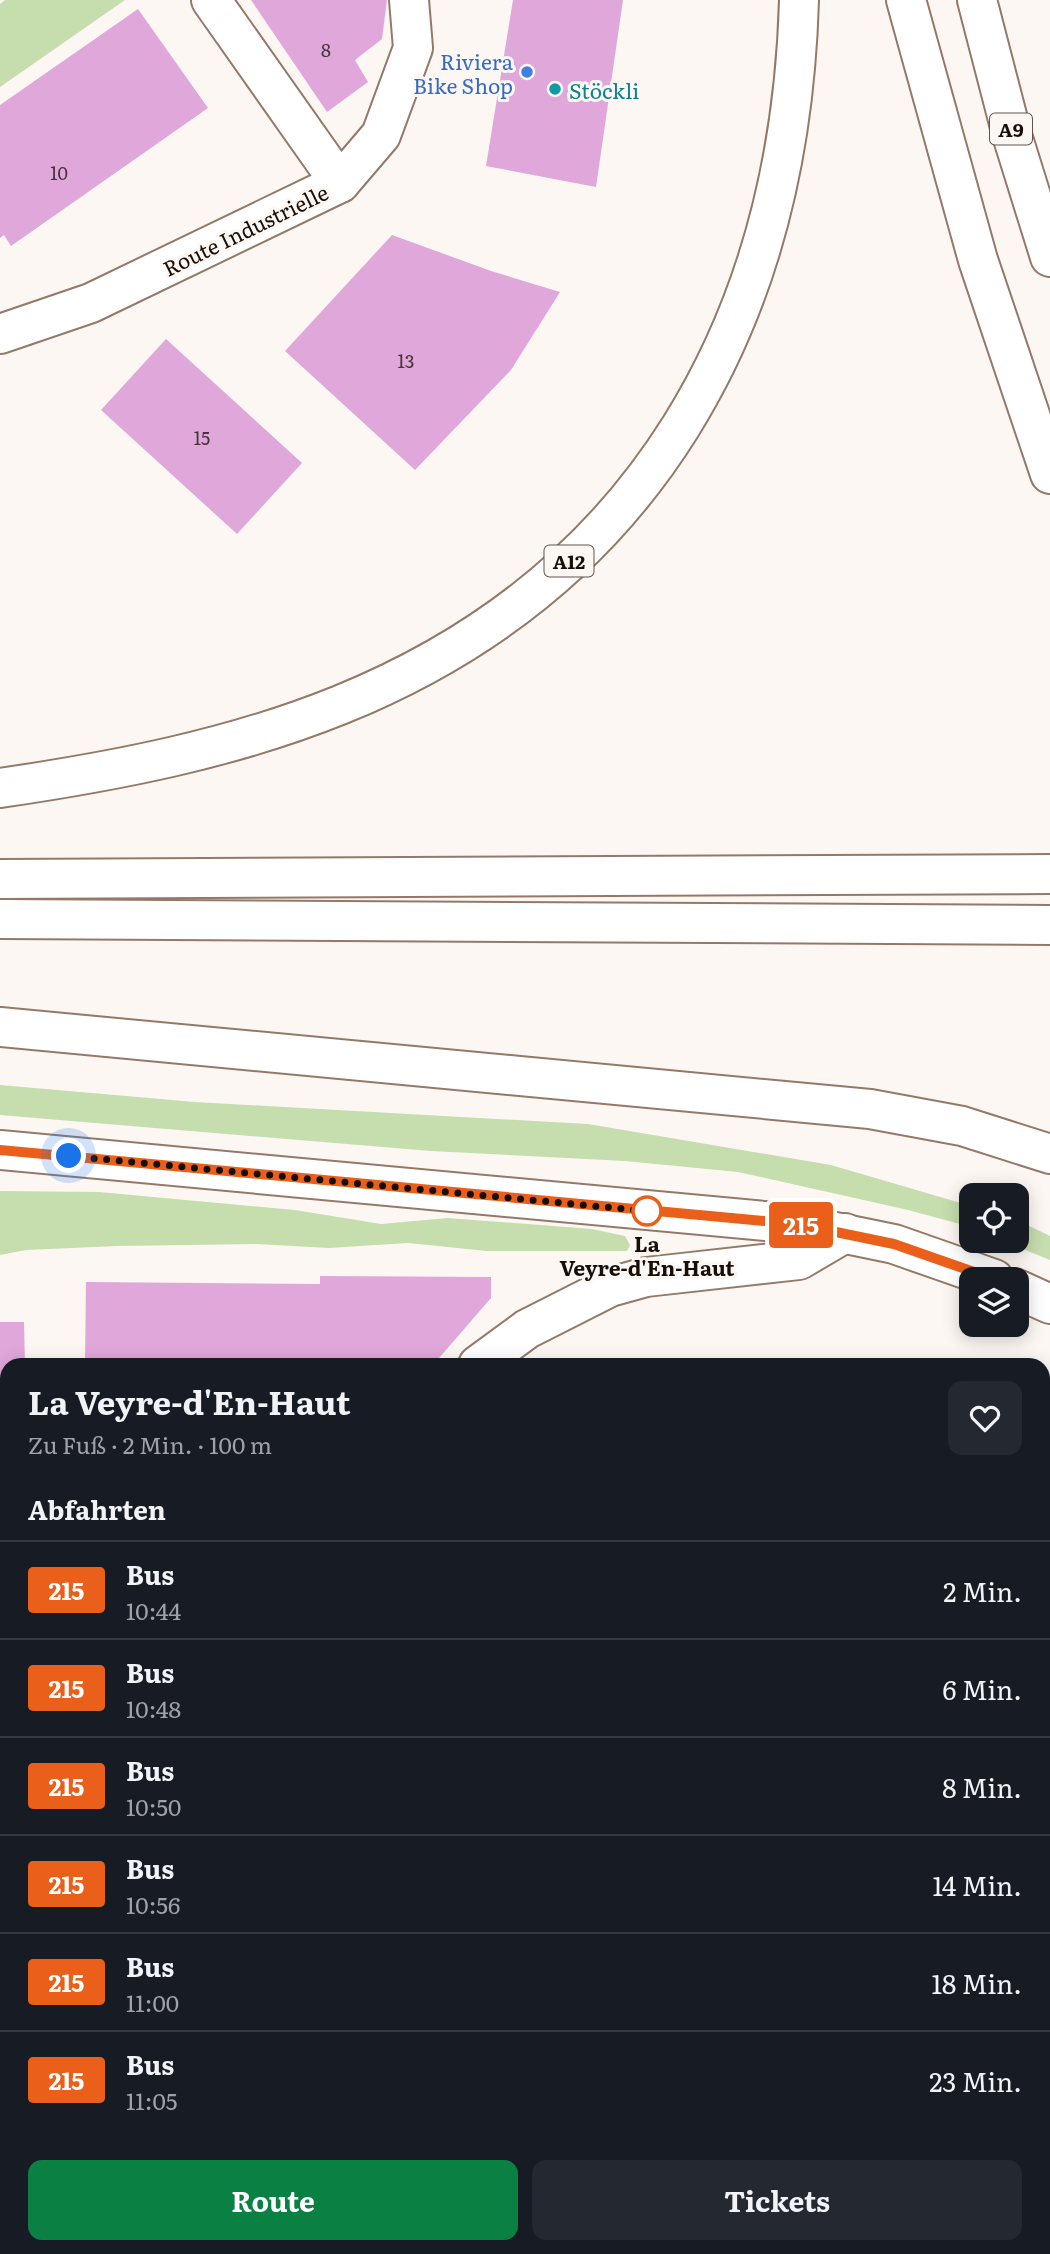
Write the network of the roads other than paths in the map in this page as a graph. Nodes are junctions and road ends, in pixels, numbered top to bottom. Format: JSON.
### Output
{"nodes":[{"id":1,"x":211,"y":0,"type":"edge"},
{"id":2,"x":409,"y":0,"type":"edge"},
{"id":3,"x":799,"y":0,"type":"edge"},
{"id":4,"x":906,"y":0,"type":"edge"},
{"id":5,"x":977,"y":0,"type":"edge"},
{"id":6,"x":340,"y":183,"type":"junction"},
{"id":7,"x":1050,"y":257,"type":"edge"},
{"id":8,"x":0,"y":334,"type":"edge"},
{"id":9,"x":1050,"y":474,"type":"edge"},
{"id":10,"x":0,"y":788,"type":"edge"},
{"id":11,"x":1050,"y":874,"type":"edge"},
{"id":12,"x":0,"y":879,"type":"edge"},
{"id":13,"x":0,"y":919,"type":"edge"},
{"id":14,"x":1050,"y":925,"type":"edge"},
{"id":15,"x":0,"y":1027,"type":"edge"},
{"id":16,"x":0,"y":1150,"type":"edge"},
{"id":17,"x":1050,"y":1154,"type":"edge"},
{"id":18,"x":845,"y":1233,"type":"junction"},
{"id":19,"x":960,"y":1267,"type":"edge"},
{"id":20,"x":1029,"y":1294,"type":"edge"},
{"id":21,"x":1050,"y":1304,"type":"edge"},
{"id":22,"x":488,"y":1358,"type":"edge"}],
"edges":[{"from":1,"to":6,"type":"main road"},
{"from":2,"to":6,"type":"main road","name":"Route Industrielle"},
{"from":3,"to":10,"type":"main road","number":"A12"},
{"from":4,"to":9,"type":"main road"},
{"from":5,"to":7,"type":"main road","number":"A9"},
{"from":6,"to":8,"type":"main road","name":"Route Industrielle"},
{"from":11,"to":12,"type":"main road"},
{"from":13,"to":14,"type":"main road"},
{"from":15,"to":17,"type":"main road"},
{"from":16,"to":18,"type":"main road"},
{"from":18,"to":19,"type":"main road"},
{"from":18,"to":22,"type":"main road"},
{"from":20,"to":21,"type":"main road"}]}
